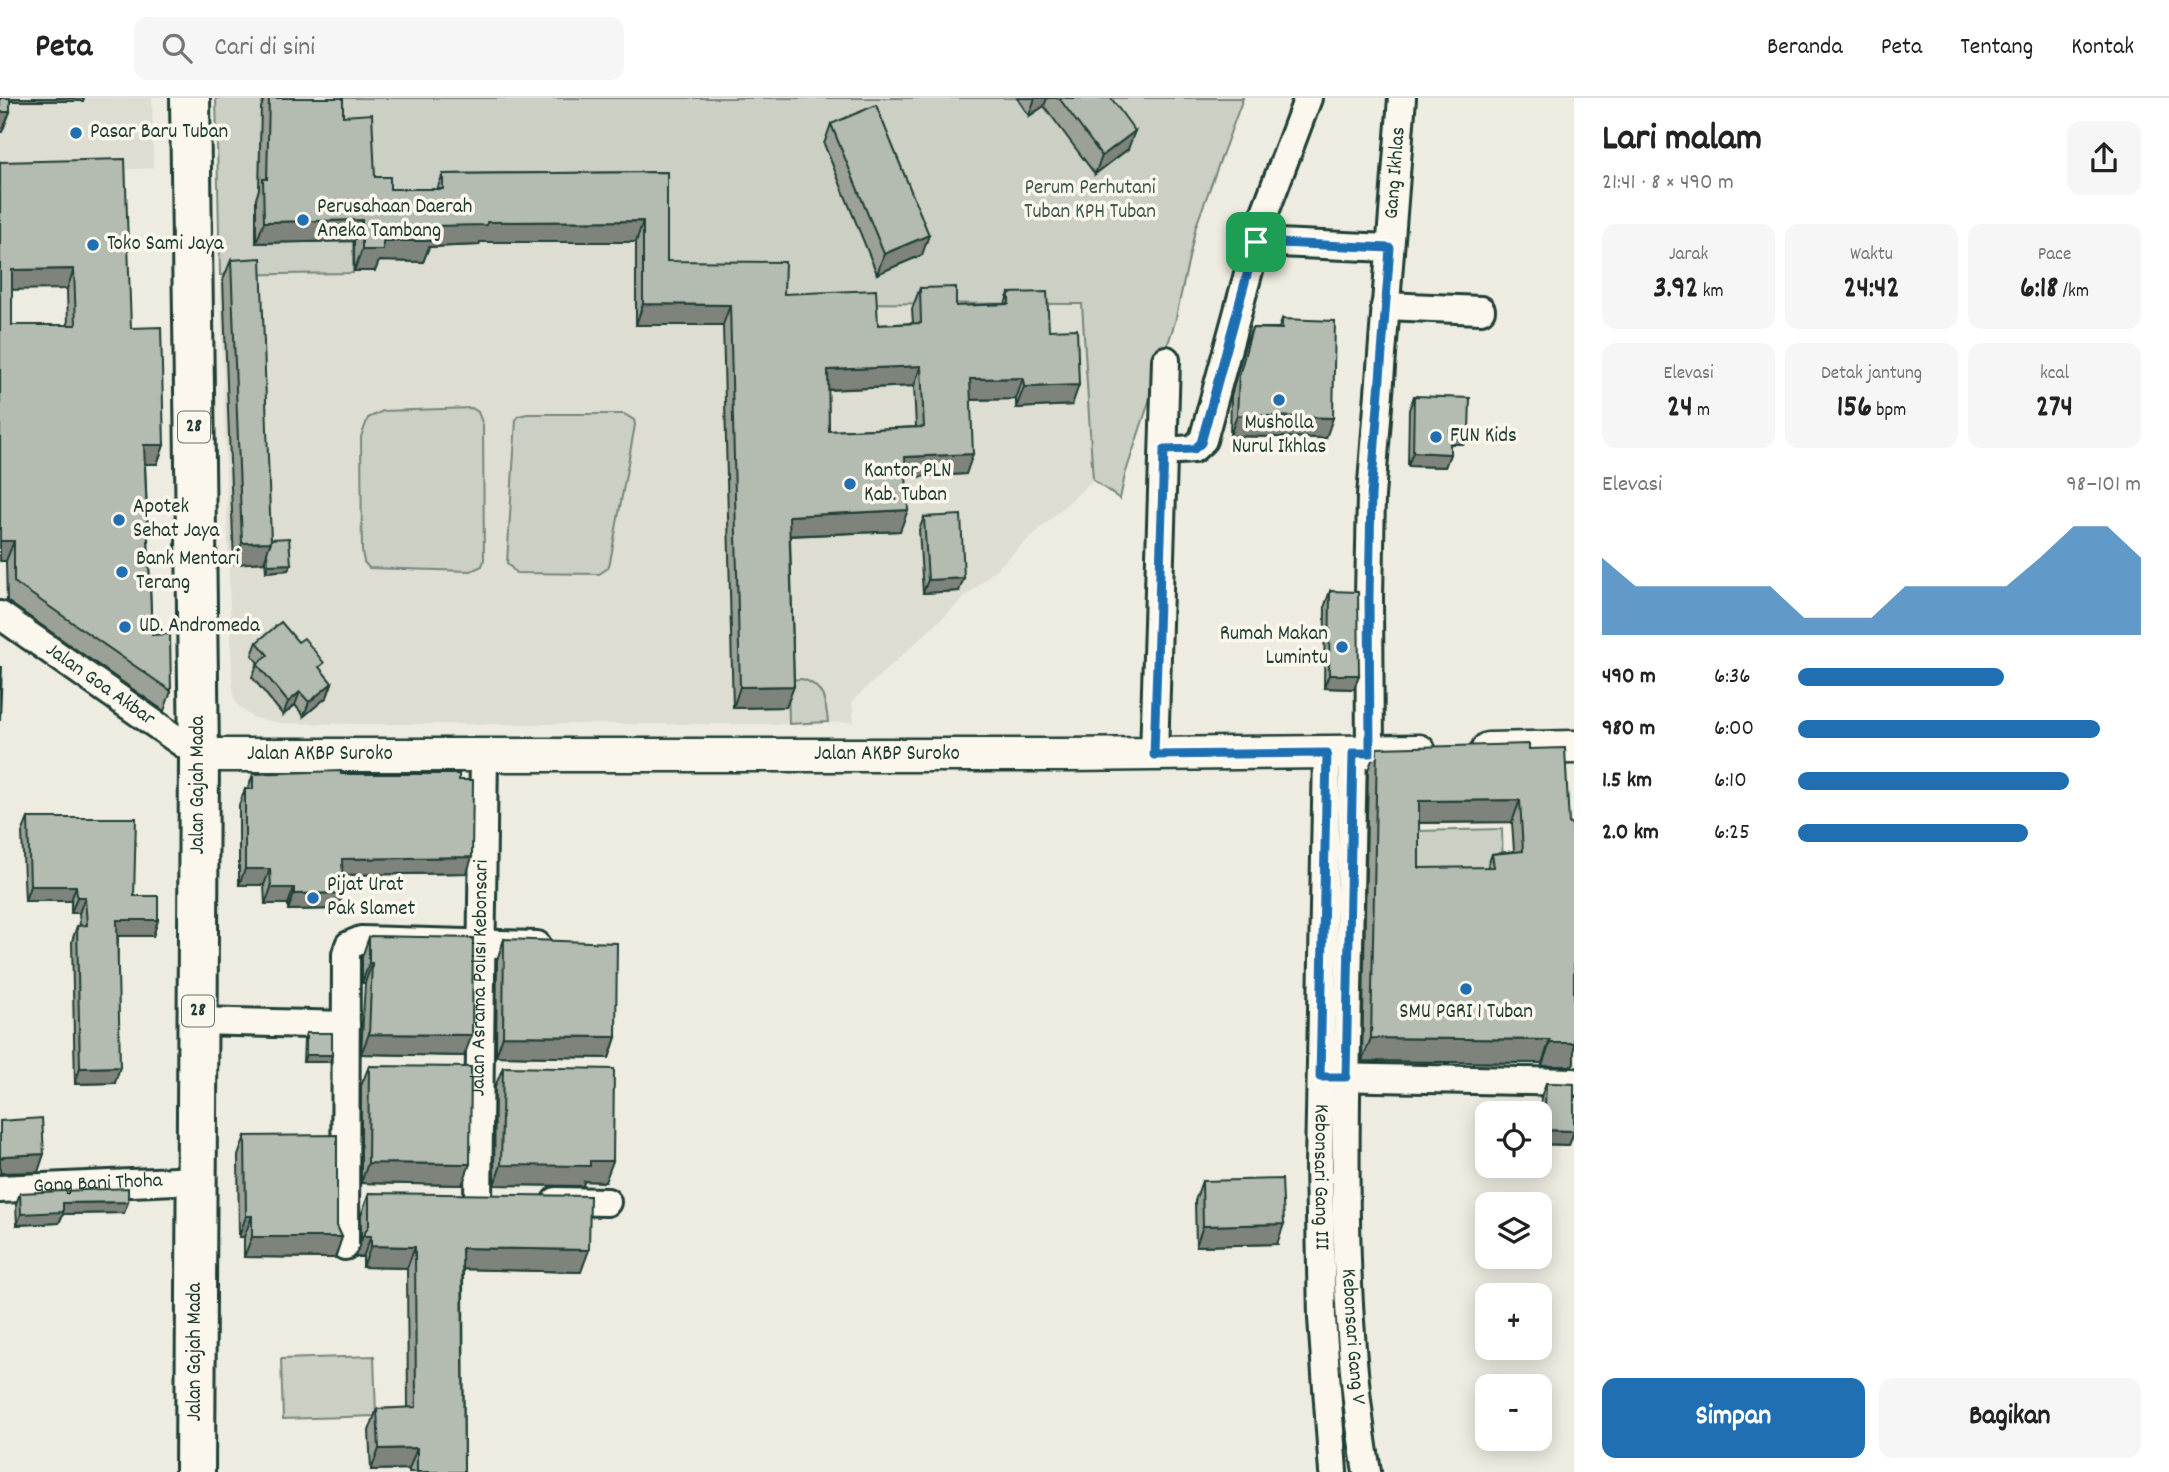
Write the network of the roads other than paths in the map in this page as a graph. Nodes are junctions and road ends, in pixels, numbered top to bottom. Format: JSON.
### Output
{"nodes":[{"id":1,"x":190,"y":98,"type":"edge"},
{"id":2,"x":1308,"y":98,"type":"edge"},
{"id":3,"x":1402,"y":98,"type":"edge"},
{"id":4,"x":1256,"y":242,"type":"junction"},
{"id":5,"x":1390,"y":248,"type":"junction"},
{"id":6,"x":1385,"y":306,"type":"junction"},
{"id":7,"x":1481,"y":310,"type":"dead end"},
{"id":8,"x":1166,"y":360,"type":"dead end"},
{"id":9,"x":1164,"y":450,"type":"junction"},
{"id":10,"x":0,"y":615,"type":"edge"},
{"id":11,"x":1574,"y":747,"type":"edge"},
{"id":12,"x":1332,"y":753,"type":"junction"},
{"id":13,"x":200,"y":755,"type":"junction"},
{"id":14,"x":484,"y":755,"type":"junction"},
{"id":15,"x":1154,"y":755,"type":"junction"},
{"id":16,"x":482,"y":944,"type":"junction"},
{"id":17,"x":560,"y":946,"type":"edge"},
{"id":18,"x":198,"y":1021,"type":"junction"},
{"id":19,"x":346,"y":1025,"type":"junction"},
{"id":20,"x":346,"y":1070,"type":"junction"},
{"id":21,"x":372,"y":1070,"type":"edge"},
{"id":22,"x":453,"y":1071,"type":"edge"},
{"id":23,"x":492,"y":1072,"type":"junction"},
{"id":24,"x":1333,"y":1077,"type":"junction"},
{"id":25,"x":1574,"y":1082,"type":"edge"},
{"id":26,"x":197,"y":1180,"type":"junction"},
{"id":27,"x":0,"y":1189,"type":"edge"},
{"id":28,"x":345,"y":1199,"type":"junction"},
{"id":29,"x":372,"y":1199,"type":"edge"},
{"id":30,"x":452,"y":1200,"type":"edge"},
{"id":31,"x":504,"y":1200,"type":"junction"},
{"id":32,"x":607,"y":1202,"type":"dead end"},
{"id":33,"x":345,"y":1246,"type":"edge"},
{"id":34,"x":195,"y":1472,"type":"edge"},
{"id":35,"x":1334,"y":1472,"type":"edge"},
{"id":36,"x":1367,"y":1472,"type":"edge"}],
"edges":[{"from":1,"to":13,"type":"highway","name":"Jalan Gajah Mada","number":"28"},
{"from":2,"to":4,"type":"street"},
{"from":3,"to":5,"type":"street","name":"Gang Ikhlas"},
{"from":4,"to":5,"type":"street"},
{"from":4,"to":9,"type":"street"},
{"from":5,"to":6,"type":"street","name":"Gang Ikhlas"},
{"from":6,"to":7,"type":"street"},
{"from":6,"to":12,"type":"street","name":"Gang Ikhlas"},
{"from":8,"to":9,"type":"street"},
{"from":9,"to":15,"type":"street"},
{"from":10,"to":13,"type":"street","name":"Jalan Goa Akbar"},
{"from":11,"to":12,"type":"street","name":"Jalan AKBP Suroko"},
{"from":12,"to":15,"type":"street","name":"Jalan AKBP Suroko"},
{"from":12,"to":24,"type":"street","name":"Kebonsari Gang III"},
{"from":13,"to":14,"type":"street","name":"Jalan AKBP Suroko"},
{"from":13,"to":18,"type":"highway","name":"Jalan Gajah Mada","number":"28"},
{"from":14,"to":15,"type":"street","name":"Jalan AKBP Suroko"},
{"from":14,"to":16,"type":"street","name":"Jalan Asrama Polisi Kebonsari"},
{"from":16,"to":17,"type":"street"},
{"from":16,"to":19,"type":"street"},
{"from":16,"to":23,"type":"street","name":"Jalan Asrama Polisi Kebonsari"},
{"from":18,"to":19,"type":"street"},
{"from":18,"to":26,"type":"highway","name":"Jalan Gajah Mada","number":"28"},
{"from":19,"to":20,"type":"street"},
{"from":20,"to":21,"type":"street"},
{"from":20,"to":28,"type":"street"},
{"from":22,"to":23,"type":"street"},
{"from":23,"to":31,"type":"street","name":"Jalan Asrama Polisi Kebonsari"},
{"from":24,"to":25,"type":"street"},
{"from":24,"to":35,"type":"street","name":"Kebonsari Gang III"},
{"from":24,"to":36,"type":"street","name":"Kebonsari Gang V"},
{"from":26,"to":27,"type":"street","name":"Gang Bani Thoha"},
{"from":26,"to":34,"type":"highway","name":"Jalan Gajah Mada","number":"28"},
{"from":28,"to":29,"type":"street"},
{"from":28,"to":33,"type":"street"},
{"from":30,"to":31,"type":"street"},
{"from":31,"to":32,"type":"street"}]}
